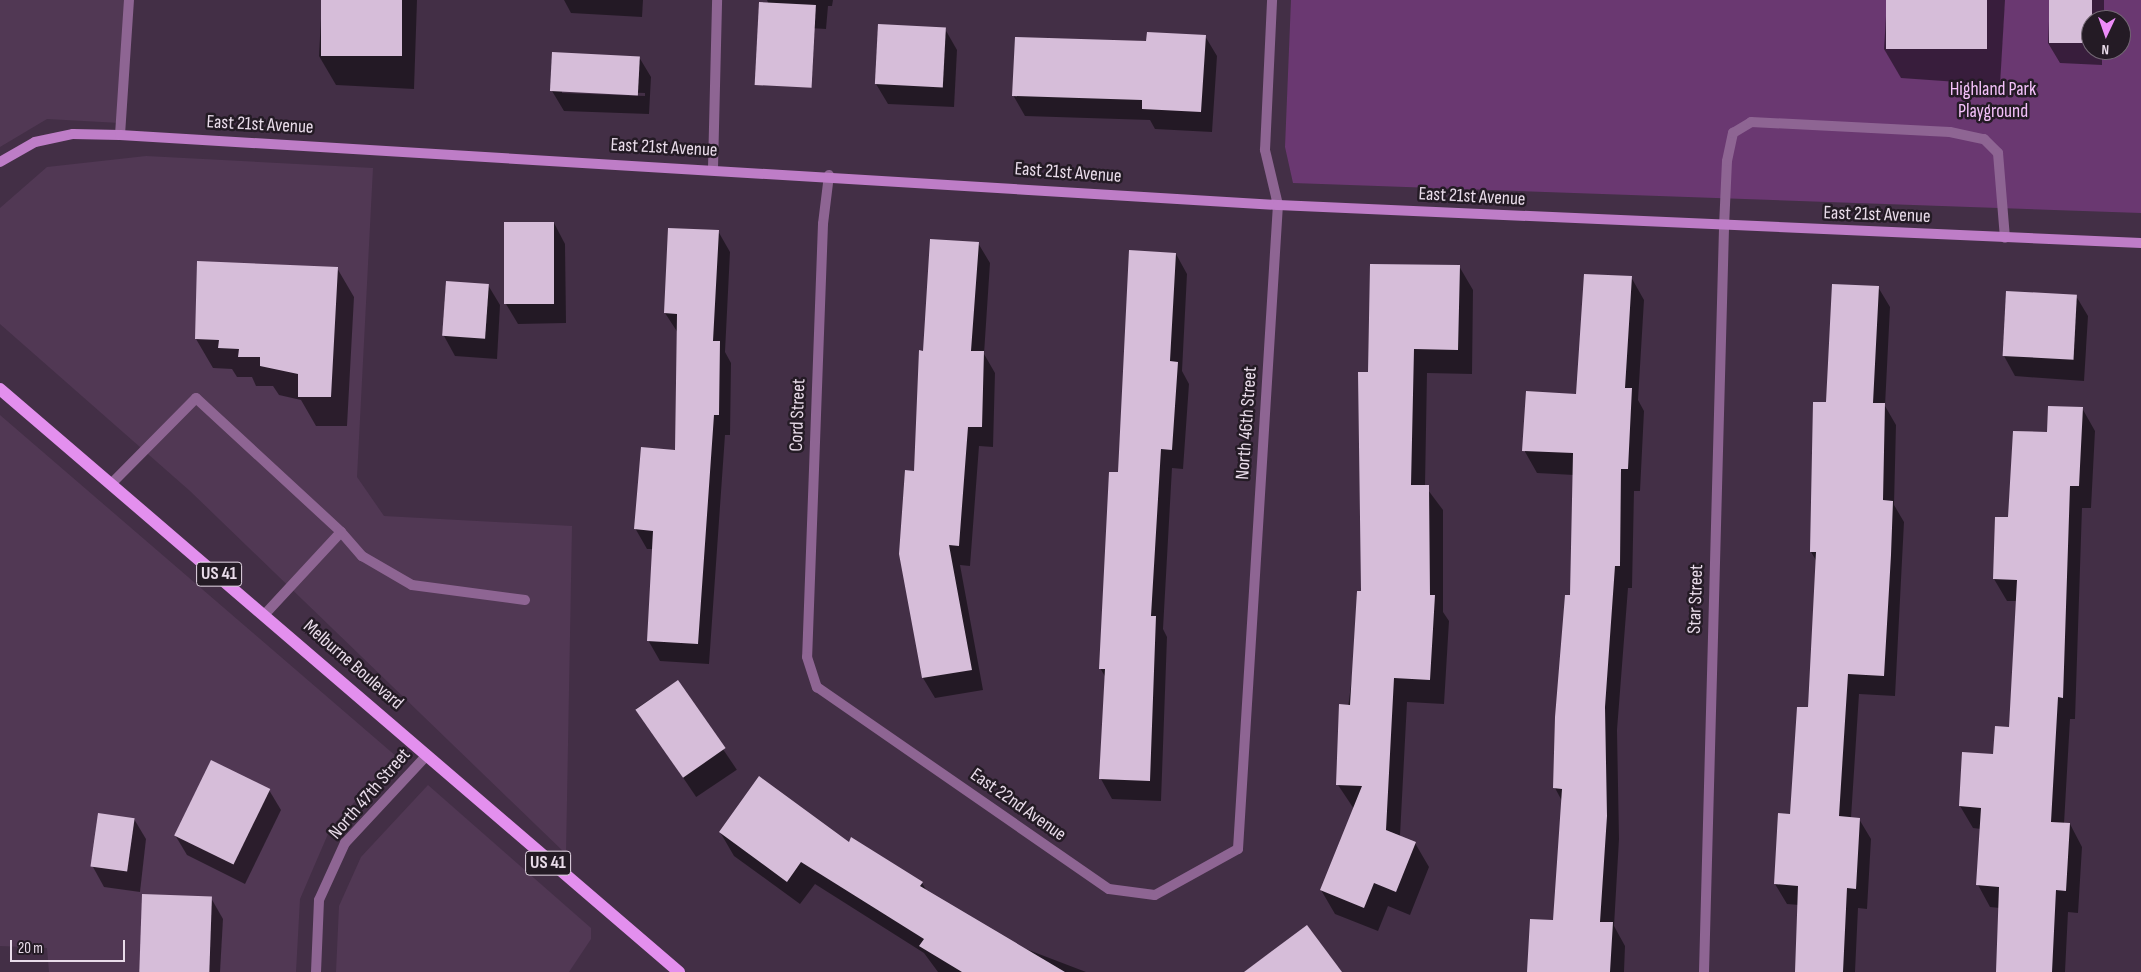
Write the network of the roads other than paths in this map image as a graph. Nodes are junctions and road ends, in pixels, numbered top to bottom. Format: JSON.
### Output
{"nodes":[{"id":1,"x":129,"y":0,"type":"edge"},
{"id":2,"x":717,"y":0,"type":"edge"},
{"id":3,"x":1272,"y":0,"type":"edge"},
{"id":4,"x":120,"y":135,"type":"junction"},
{"id":5,"x":0,"y":162,"type":"edge"},
{"id":6,"x":713,"y":168,"type":"junction"},
{"id":7,"x":829,"y":175,"type":"junction"},
{"id":8,"x":1278,"y":205,"type":"junction"},
{"id":9,"x":1724,"y":227,"type":"junction"},
{"id":10,"x":2005,"y":238,"type":"junction"},
{"id":11,"x":2141,"y":243,"type":"edge"},
{"id":12,"x":0,"y":388,"type":"edge"},
{"id":13,"x":113,"y":482,"type":"junction"},
{"id":14,"x":341,"y":532,"type":"junction"},
{"id":15,"x":525,"y":600,"type":"dead end"},
{"id":16,"x":265,"y":614,"type":"junction"},
{"id":17,"x":807,"y":657,"type":"joint"},
{"id":18,"x":427,"y":755,"type":"junction"},
{"id":19,"x":1238,"y":849,"type":"joint"},
{"id":20,"x":316,"y":972,"type":"edge"},
{"id":21,"x":679,"y":972,"type":"edge"},
{"id":22,"x":1704,"y":972,"type":"edge"}],
"edges":[{"from":1,"to":4,"type":"street"},
{"from":2,"to":6,"type":"street"},
{"from":3,"to":8,"type":"street","name":"North 46th Street"},
{"from":4,"to":5,"type":"street","name":"East 21st Avenue"},
{"from":4,"to":6,"type":"street","name":"East 21st Avenue"},
{"from":6,"to":7,"type":"street","name":"East 21st Avenue"},
{"from":7,"to":8,"type":"street","name":"East 21st Avenue"},
{"from":7,"to":17,"type":"street","name":"Cord Street"},
{"from":8,"to":9,"type":"street","name":"East 21st Avenue"},
{"from":8,"to":19,"type":"street","name":"North 46th Street"},
{"from":9,"to":10,"type":"street","name":"East 21st Avenue"},
{"from":9,"to":10,"type":"street","name":"Star Street"},
{"from":9,"to":22,"type":"street","name":"Star Street"},
{"from":10,"to":11,"type":"street","name":"East 21st Avenue"},
{"from":12,"to":13,"type":"main road","name":"Melburne Boulevard","number":"US 41"},
{"from":13,"to":14,"type":"street"},
{"from":13,"to":16,"type":"main road","name":"Melburne Boulevard","number":"US 41"},
{"from":14,"to":15,"type":"street"},
{"from":14,"to":16,"type":"street"},
{"from":16,"to":18,"type":"main road","name":"Melburne Boulevard","number":"US 41"},
{"from":17,"to":19,"type":"street","name":"East 22nd Avenue"},
{"from":18,"to":20,"type":"street","name":"North 47th Street"},
{"from":18,"to":21,"type":"main road","name":"Melburne Boulevard","number":"US 41"}]}
